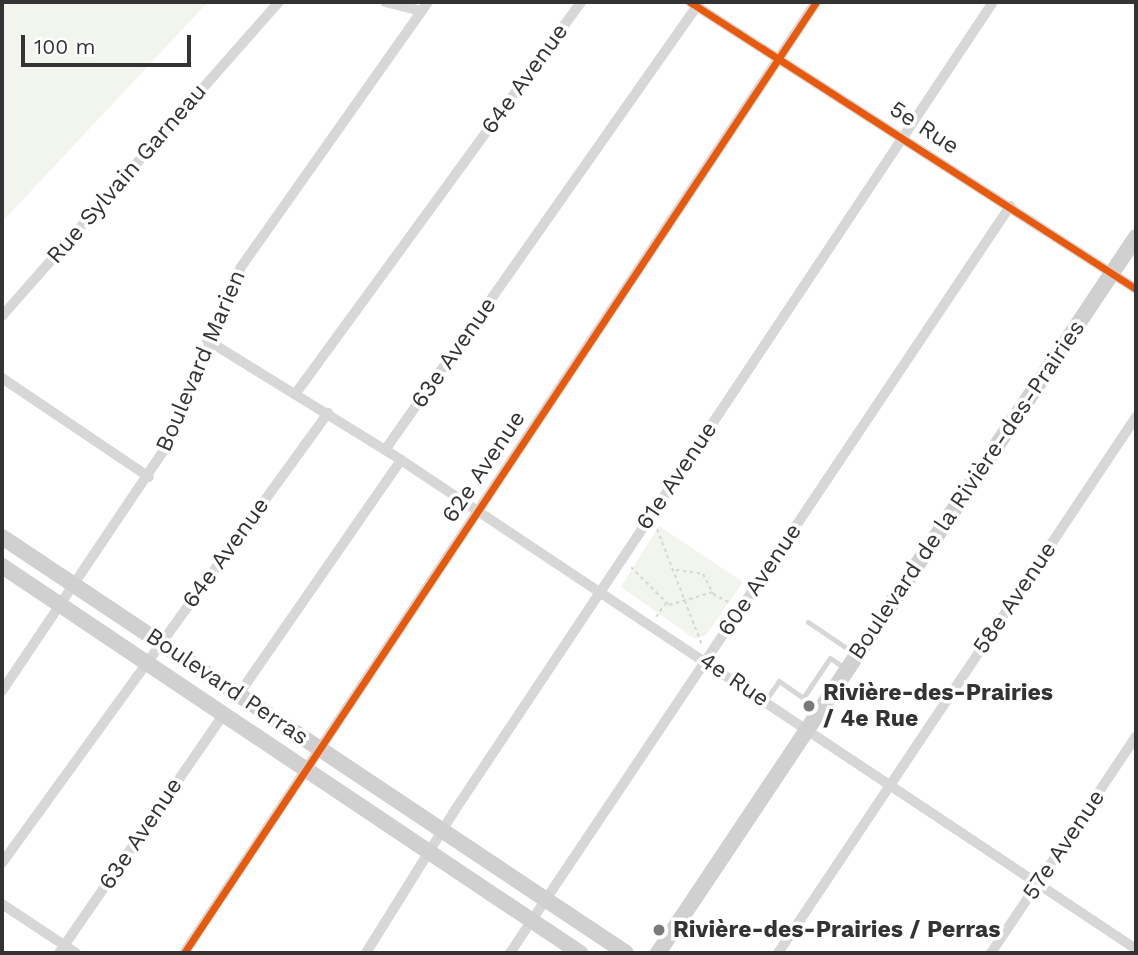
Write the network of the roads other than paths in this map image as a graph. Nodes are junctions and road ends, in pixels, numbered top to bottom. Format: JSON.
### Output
{"nodes":[{"id":1,"x":279,"y":2,"type":"edge"},
{"id":2,"x":385,"y":2,"type":"edge"},
{"id":3,"x":581,"y":2,"type":"edge"},
{"id":4,"x":816,"y":2,"type":"edge"},
{"id":5,"x":993,"y":2,"type":"edge"},
{"id":6,"x":693,"y":4,"type":"edge"},
{"id":7,"x":425,"y":6,"type":"edge"},
{"id":8,"x":779,"y":57,"type":"junction"},
{"id":9,"x":904,"y":138,"type":"junction"},
{"id":10,"x":1010,"y":206,"type":"junction"},
{"id":11,"x":1136,"y":237,"type":"edge"},
{"id":12,"x":1112,"y":273,"type":"junction"},
{"id":13,"x":1136,"y":289,"type":"edge"},
{"id":14,"x":2,"y":316,"type":"edge"},
{"id":15,"x":207,"y":340,"type":"junction"},
{"id":16,"x":2,"y":378,"type":"edge"},
{"id":17,"x":296,"y":393,"type":"junction"},
{"id":18,"x":328,"y":413,"type":"junction"},
{"id":19,"x":1136,"y":417,"type":"edge"},
{"id":20,"x":386,"y":450,"type":"junction"},
{"id":21,"x":401,"y":460,"type":"junction"},
{"id":22,"x":149,"y":477,"type":"junction"},
{"id":23,"x":479,"y":510,"type":"junction"},
{"id":24,"x":2,"y":537,"type":"edge"},
{"id":25,"x":2,"y":566,"type":"edge"},
{"id":26,"x":76,"y":586,"type":"junction"},
{"id":27,"x":602,"y":588,"type":"junction"},
{"id":28,"x":63,"y":606,"type":"junction"},
{"id":29,"x":808,"y":622,"type":"dead end"},
{"id":30,"x":160,"y":642,"type":"junction"},
{"id":31,"x":856,"y":655,"type":"junction"},
{"id":32,"x":705,"y":661,"type":"junction"},
{"id":33,"x":146,"y":662,"type":"junction"},
{"id":34,"x":847,"y":669,"type":"junction"},
{"id":35,"x":2,"y":691,"type":"edge"},
{"id":36,"x":238,"y":695,"type":"junction"},
{"id":37,"x":765,"y":701,"type":"junction"},
{"id":38,"x":223,"y":715,"type":"junction"},
{"id":39,"x":808,"y":729,"type":"junction"},
{"id":40,"x":1136,"y":736,"type":"edge"},
{"id":41,"x":320,"y":749,"type":"junction"},
{"id":42,"x":306,"y":769,"type":"junction"},
{"id":43,"x":891,"y":785,"type":"junction"},
{"id":44,"x":442,"y":830,"type":"junction"},
{"id":45,"x":430,"y":853,"type":"junction"},
{"id":46,"x":2,"y":863,"type":"edge"},
{"id":47,"x":1038,"y":883,"type":"junction"},
{"id":48,"x":545,"y":900,"type":"junction"},
{"id":49,"x":2,"y":904,"type":"edge"},
{"id":50,"x":531,"y":920,"type":"junction"},
{"id":51,"x":62,"y":949,"type":"edge"},
{"id":52,"x":1136,"y":949,"type":"edge"},
{"id":53,"x":76,"y":953,"type":"edge"},
{"id":54,"x":184,"y":953,"type":"edge"},
{"id":55,"x":366,"y":953,"type":"edge"},
{"id":56,"x":510,"y":953,"type":"edge"},
{"id":57,"x":580,"y":953,"type":"edge"},
{"id":58,"x":626,"y":953,"type":"edge"},
{"id":59,"x":658,"y":953,"type":"edge"},
{"id":60,"x":778,"y":953,"type":"edge"},
{"id":61,"x":991,"y":953,"type":"edge"}],
"edges":[{"from":1,"to":14,"type":"street","name":"Rue Sylvain Garneau"},
{"from":2,"to":7,"type":"street"},
{"from":3,"to":17,"type":"street","name":"64e Avenue"},
{"from":4,"to":8,"type":"street","name":"62e Avenue"},
{"from":5,"to":9,"type":"street","name":"61e Avenue"},
{"from":6,"to":8,"type":"street","name":"5e Rue"},
{"from":6,"to":20,"type":"street","name":"63e Avenue"},
{"from":7,"to":15,"type":"street","name":"Boulevard Marien"},
{"from":8,"to":9,"type":"street","name":"5e Rue"},
{"from":8,"to":23,"type":"street","name":"62e Avenue"},
{"from":9,"to":10,"type":"street","name":"5e Rue"},
{"from":9,"to":27,"type":"street","name":"61e Avenue"},
{"from":10,"to":12,"type":"street","name":"5e Rue"},
{"from":10,"to":32,"type":"street","name":"60e Avenue"},
{"from":11,"to":12,"type":"main road","name":"Boulevard de la Rivière-des-Prairies"},
{"from":12,"to":13,"type":"street","name":"5e Rue"},
{"from":12,"to":31,"type":"main road","name":"Boulevard de la Rivière-des-Prairies"},
{"from":15,"to":17,"type":"street"},
{"from":15,"to":22,"type":"street","name":"Boulevard Marien"},
{"from":16,"to":22,"type":"street"},
{"from":17,"to":18,"type":"street"},
{"from":18,"to":20,"type":"street"},
{"from":18,"to":30,"type":"street","name":"64e Avenue"},
{"from":19,"to":43,"type":"street","name":"58e Avenue"},
{"from":20,"to":21,"type":"street"},
{"from":21,"to":23,"type":"street","name":"4e Rue"},
{"from":21,"to":36,"type":"street"},
{"from":22,"to":26,"type":"street","name":"Boulevard Marien"},
{"from":23,"to":27,"type":"street","name":"4e Rue"},
{"from":23,"to":41,"type":"street","name":"62e Avenue"},
{"from":24,"to":26,"type":"main road","name":"Boulevard Perras"},
{"from":25,"to":28,"type":"main road","name":"Boulevard Perras"},
{"from":26,"to":28,"type":"street","name":"Boulevard Marien"},
{"from":26,"to":30,"type":"main road","name":"Boulevard Perras"},
{"from":27,"to":32,"type":"street","name":"4e Rue"},
{"from":27,"to":44,"type":"street","name":"61e Avenue"},
{"from":28,"to":33,"type":"main road","name":"Boulevard Perras"},
{"from":28,"to":35,"type":"street","name":"Boulevard Marien"},
{"from":29,"to":31,"type":"lane"},
{"from":30,"to":33,"type":"street","name":"64e Avenue"},
{"from":30,"to":36,"type":"main road","name":"Boulevard Perras"},
{"from":31,"to":34,"type":"main road","name":"Boulevard de la Rivière-des-Prairies"},
{"from":32,"to":37,"type":"street","name":"4e Rue"},
{"from":32,"to":48,"type":"street","name":"60e Avenue"},
{"from":33,"to":38,"type":"main road","name":"Boulevard Perras"},
{"from":33,"to":46,"type":"street","name":"64e Avenue"},
{"from":34,"to":37,"type":"lane"},
{"from":34,"to":39,"type":"main road","name":"Boulevard de la Rivière-des-Prairies"},
{"from":36,"to":41,"type":"main road","name":"Boulevard Perras"},
{"from":37,"to":39,"type":"street","name":"4e Rue"},
{"from":38,"to":42,"type":"main road","name":"Boulevard Perras"},
{"from":38,"to":51,"type":"street","name":"63e Avenue"},
{"from":39,"to":43,"type":"street","name":"4e Rue"},
{"from":39,"to":59,"type":"main road","name":"Boulevard de la Rivière-des-Prairies"},
{"from":40,"to":47,"type":"street","name":"57e Avenue"},
{"from":41,"to":42,"type":"street","name":"62e Avenue"},
{"from":41,"to":44,"type":"main road","name":"Boulevard Perras"},
{"from":42,"to":45,"type":"main road","name":"Boulevard Perras"},
{"from":42,"to":54,"type":"street","name":"62e Avenue"},
{"from":43,"to":47,"type":"street","name":"4e Rue"},
{"from":43,"to":60,"type":"street","name":"58e Avenue"},
{"from":44,"to":45,"type":"street","name":"61e Avenue"},
{"from":44,"to":48,"type":"main road","name":"Boulevard Perras"},
{"from":45,"to":50,"type":"main road","name":"Boulevard Perras"},
{"from":45,"to":55,"type":"street","name":"61e Avenue"},
{"from":47,"to":52,"type":"street","name":"4e Rue"},
{"from":47,"to":61,"type":"street","name":"57e Avenue"},
{"from":48,"to":50,"type":"street","name":"60e Avenue"},
{"from":48,"to":58,"type":"main road","name":"Boulevard Perras"},
{"from":49,"to":51,"type":"street"},
{"from":50,"to":56,"type":"street","name":"60e Avenue"},
{"from":50,"to":57,"type":"main road","name":"Boulevard Perras"},
{"from":51,"to":53,"type":"street"}]}
